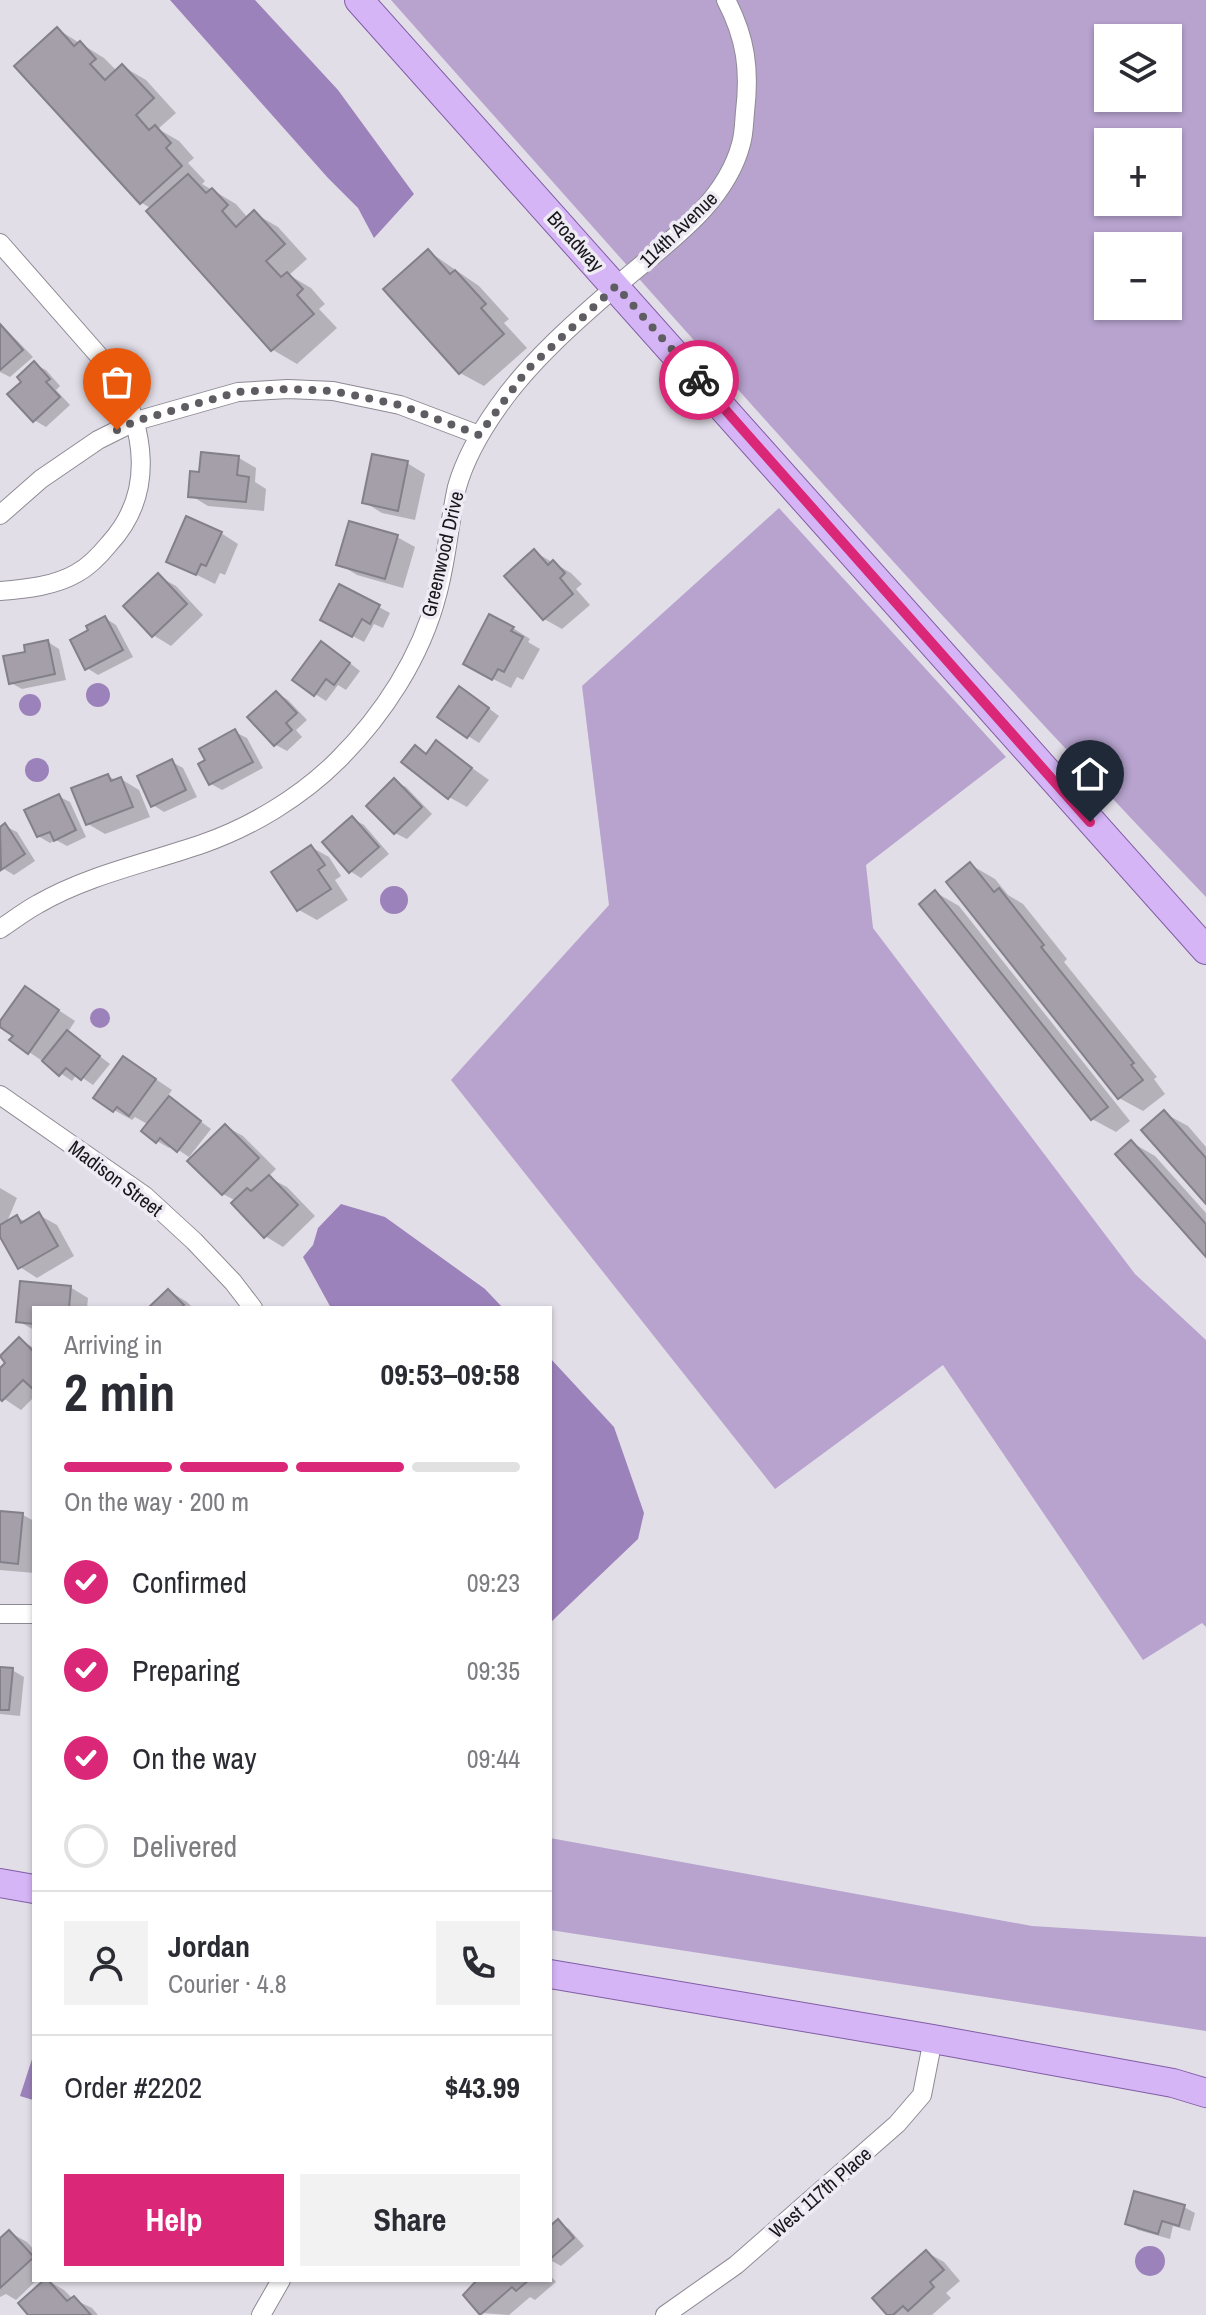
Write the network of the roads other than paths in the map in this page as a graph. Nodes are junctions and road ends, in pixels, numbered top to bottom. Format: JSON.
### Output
{"nodes":[{"id":1,"x":359,"y":0,"type":"edge"},
{"id":2,"x":726,"y":0,"type":"edge"},
{"id":3,"x":0,"y":243,"type":"edge"},
{"id":4,"x":616,"y":286,"type":"junction"},
{"id":5,"x":136,"y":421,"type":"junction"},
{"id":6,"x":479,"y":435,"type":"junction"},
{"id":7,"x":0,"y":515,"type":"edge"},
{"id":8,"x":0,"y":591,"type":"edge"},
{"id":9,"x":0,"y":929,"type":"edge"},
{"id":10,"x":1206,"y":950,"type":"edge"},
{"id":11,"x":0,"y":1095,"type":"edge"},
{"id":12,"x":251,"y":1306,"type":"edge"},
{"id":13,"x":0,"y":1614,"type":"edge"},
{"id":14,"x":32,"y":1614,"type":"edge"},
{"id":15,"x":0,"y":1883,"type":"edge"},
{"id":16,"x":32,"y":1889,"type":"edge"},
{"id":17,"x":552,"y":1974,"type":"edge"},
{"id":18,"x":933,"y":2039,"type":"junction"},
{"id":19,"x":1206,"y":2093,"type":"edge"},
{"id":20,"x":280,"y":2282,"type":"edge"},
{"id":21,"x":261,"y":2315,"type":"edge"},
{"id":22,"x":665,"y":2315,"type":"edge"}],
"edges":[{"from":1,"to":4,"type":"main road","name":"Broadway"},
{"from":2,"to":4,"type":"street","name":"114th Avenue"},
{"from":3,"to":5,"type":"street"},
{"from":4,"to":6,"type":"street","name":"Greenwood Drive"},
{"from":4,"to":10,"type":"main road","name":"Broadway"},
{"from":5,"to":6,"type":"street"},
{"from":5,"to":7,"type":"street"},
{"from":5,"to":8,"type":"street"},
{"from":6,"to":9,"type":"street","name":"Greenwood Drive"},
{"from":11,"to":12,"type":"street","name":"Madison Street"},
{"from":13,"to":14,"type":"street"},
{"from":15,"to":16,"type":"main road"},
{"from":17,"to":18,"type":"main road"},
{"from":18,"to":19,"type":"main road"},
{"from":18,"to":22,"type":"street","name":"West 117th Place"},
{"from":20,"to":21,"type":"street"}]}
